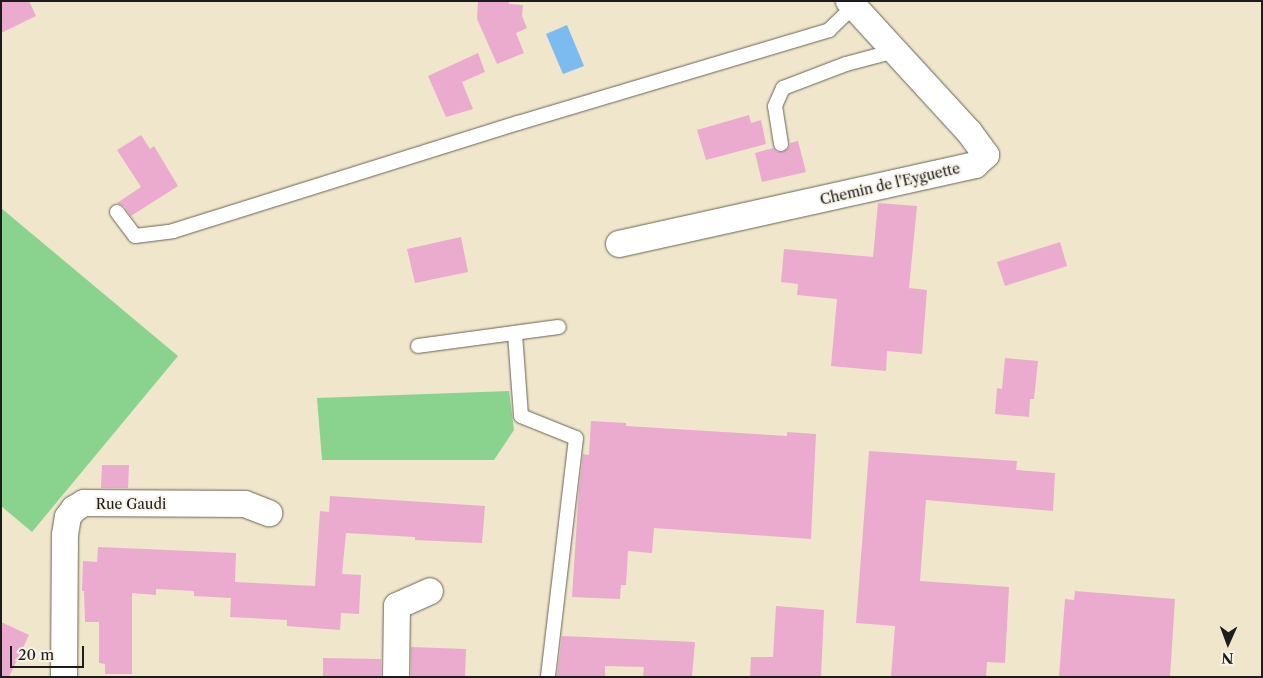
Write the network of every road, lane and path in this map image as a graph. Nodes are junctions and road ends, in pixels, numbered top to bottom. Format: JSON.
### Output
{"nodes":[{"id":1,"x":852,"y":4,"type":"edge"},
{"id":2,"x":895,"y":51,"type":"junction"},
{"id":3,"x":782,"y":144,"type":"dead end"},
{"id":4,"x":117,"y":212,"type":"dead end"},
{"id":5,"x":619,"y":244,"type":"dead end"},
{"id":6,"x":559,"y":327,"type":"dead end"},
{"id":7,"x":515,"y":334,"type":"junction"},
{"id":8,"x":418,"y":346,"type":"dead end"},
{"id":9,"x":269,"y":513,"type":"dead end"},
{"id":10,"x":430,"y":591,"type":"dead end"},
{"id":11,"x":64,"y":677,"type":"edge"},
{"id":12,"x":396,"y":677,"type":"edge"},
{"id":13,"x":548,"y":677,"type":"edge"}],
"edges":[{"from":1,"to":2,"type":"street","name":"Chemin de l'Eyguette"},
{"from":1,"to":4,"type":"lane"},
{"from":2,"to":3,"type":"lane"},
{"from":2,"to":5,"type":"street","name":"Chemin de l'Eyguette"},
{"from":6,"to":7,"type":"lane"},
{"from":7,"to":8,"type":"lane"},
{"from":7,"to":13,"type":"lane"},
{"from":9,"to":11,"type":"street","name":"Rue Gaudi"},
{"from":10,"to":12,"type":"street"}]}
